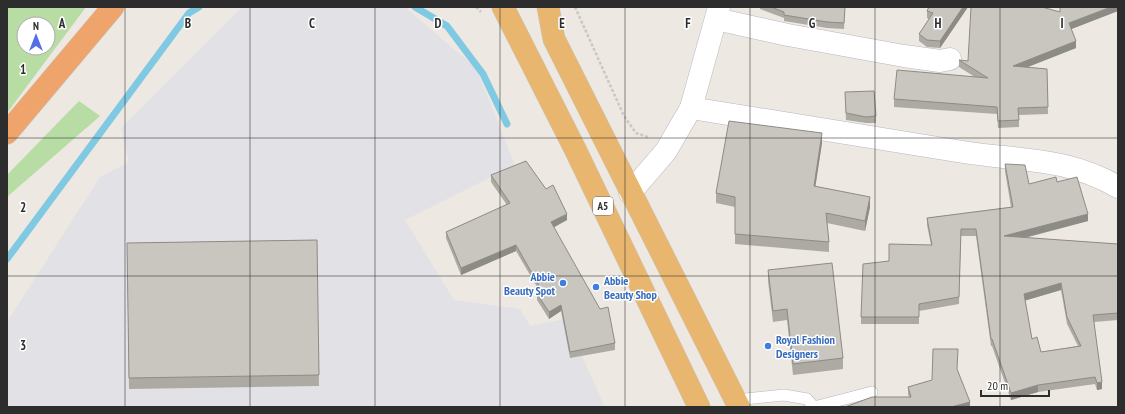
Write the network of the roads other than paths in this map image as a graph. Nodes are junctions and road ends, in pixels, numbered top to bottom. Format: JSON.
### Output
{"nodes":[{"id":1,"x":113,"y":7,"type":"edge"},
{"id":2,"x":502,"y":7,"type":"edge"},
{"id":3,"x":548,"y":7,"type":"edge"},
{"id":4,"x":717,"y":13,"type":"edge"},
{"id":5,"x":950,"y":59,"type":"dead end"},
{"id":6,"x":691,"y":108,"type":"junction"},
{"id":7,"x":7,"y":133,"type":"edge"},
{"id":8,"x":1118,"y":187,"type":"edge"},
{"id":9,"x":630,"y":193,"type":"junction"},
{"id":10,"x":872,"y":392,"type":"dead end"},
{"id":11,"x":737,"y":404,"type":"edge"},
{"id":12,"x":699,"y":407,"type":"edge"},
{"id":13,"x":814,"y":407,"type":"edge"}],
"edges":[{"from":1,"to":7,"type":"highway"},
{"from":2,"to":12,"type":"highway","number":"A5"},
{"from":3,"to":9,"type":"highway","number":"A5"},
{"from":4,"to":5,"type":"street"},
{"from":4,"to":6,"type":"street"},
{"from":6,"to":8,"type":"street"},
{"from":6,"to":9,"type":"street"},
{"from":9,"to":11,"type":"highway","number":"A5"},
{"from":10,"to":13,"type":"lane"},
{"from":11,"to":13,"type":"lane"}]}
